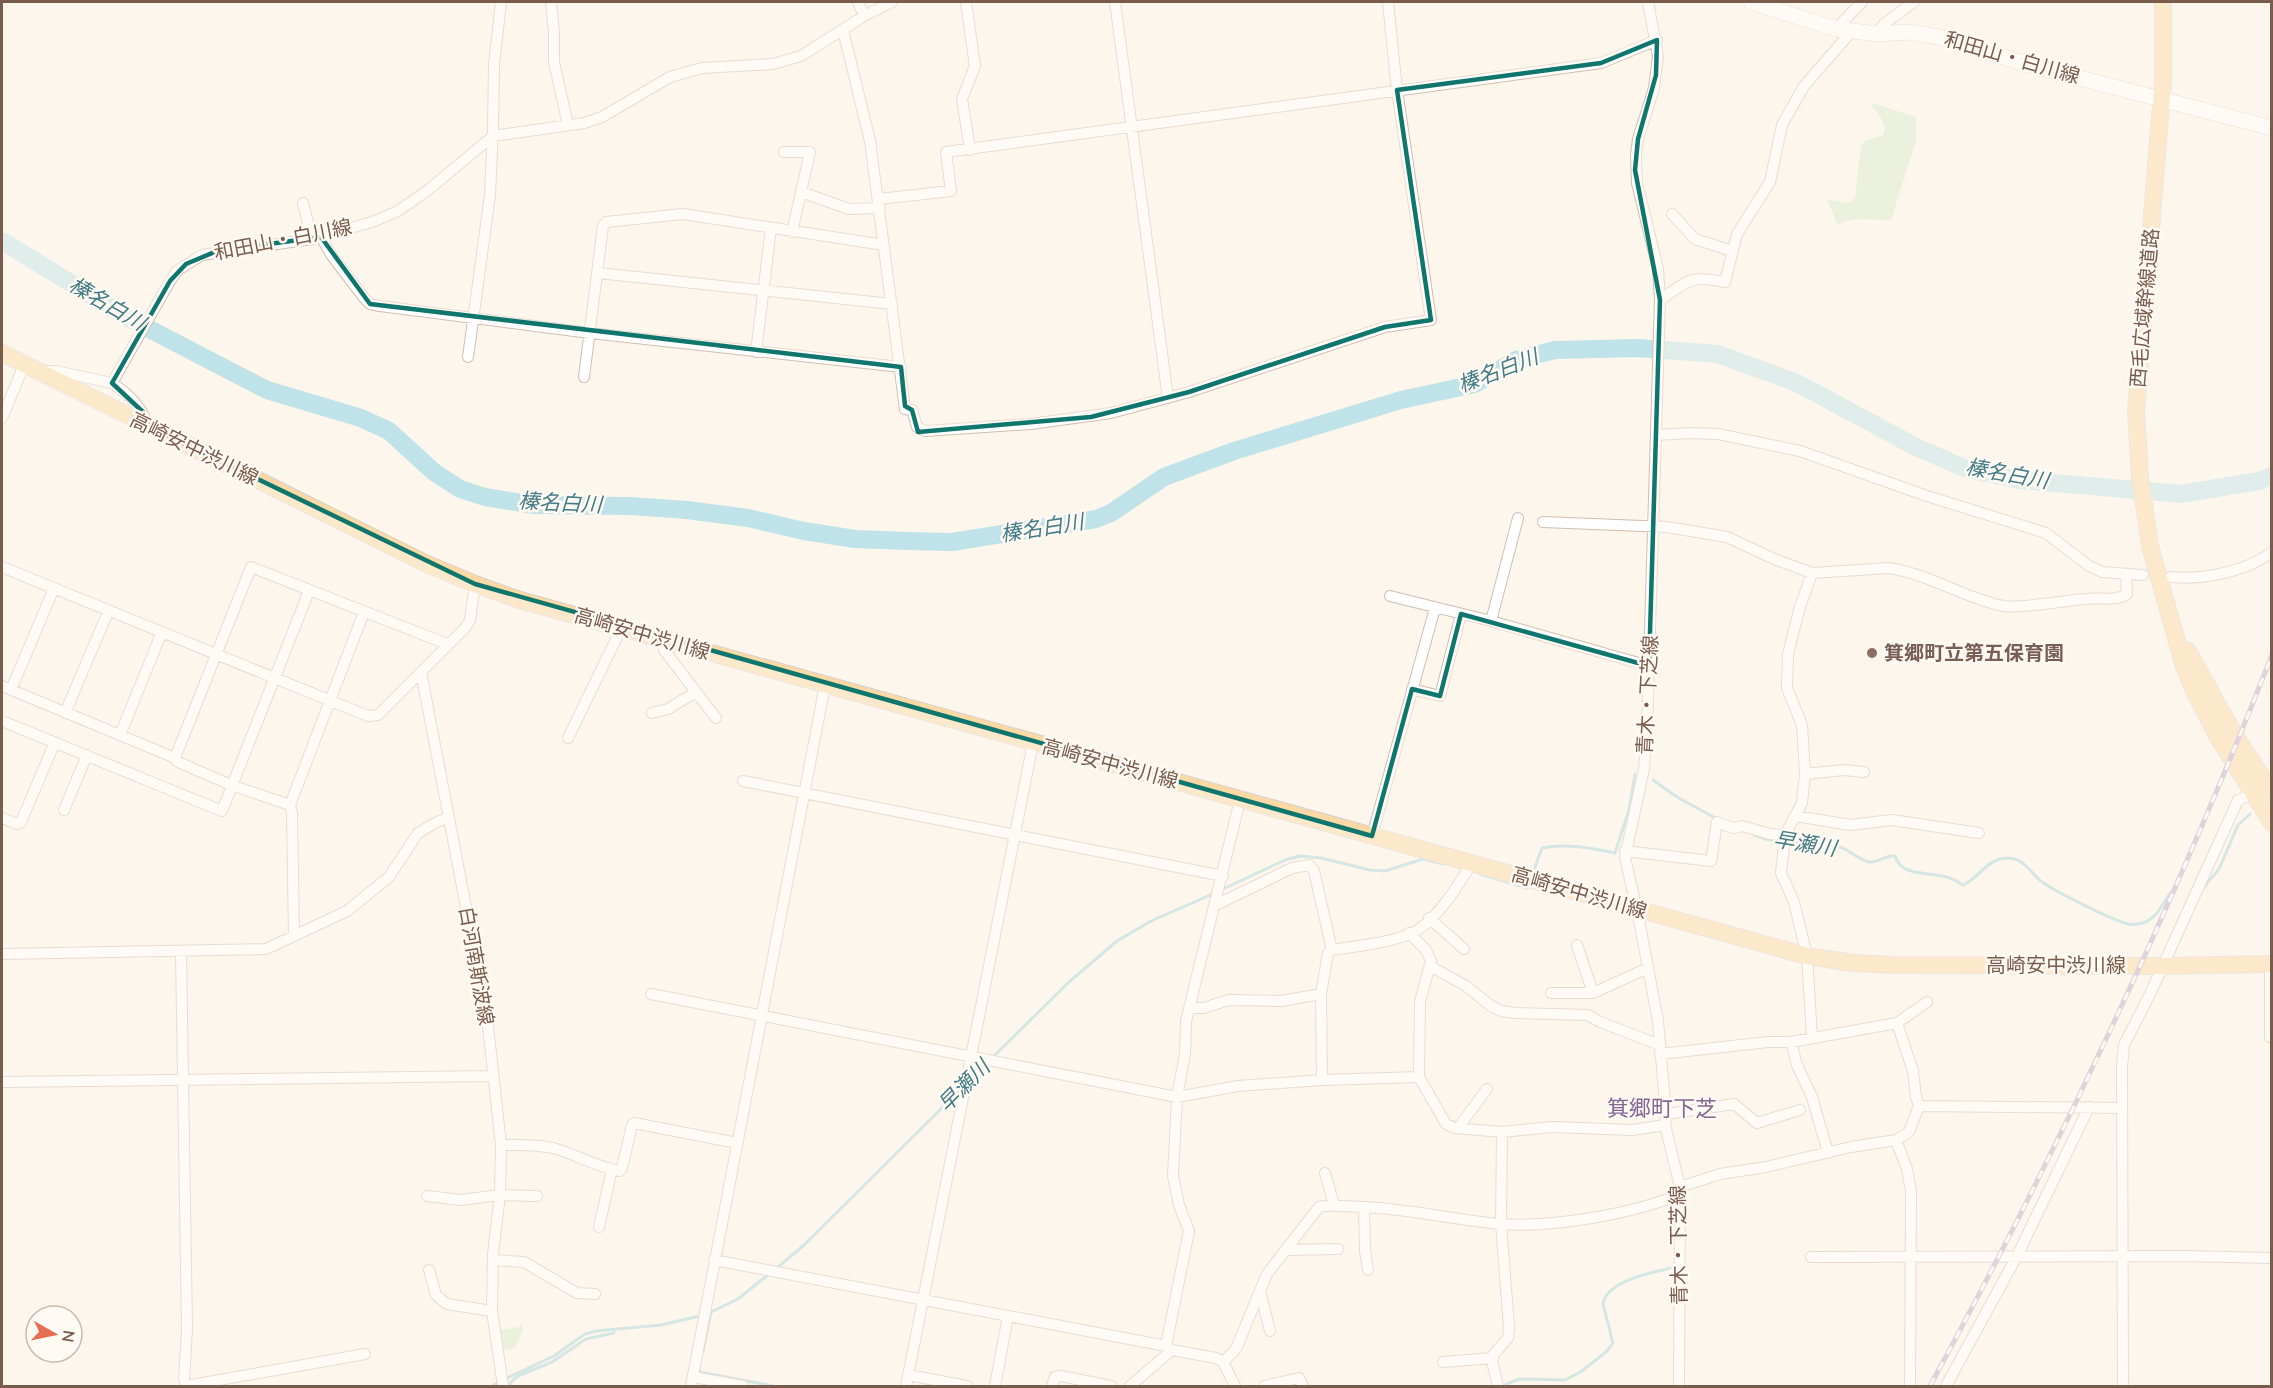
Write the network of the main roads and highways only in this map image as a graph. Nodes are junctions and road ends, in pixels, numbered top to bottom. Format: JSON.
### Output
{"nodes":[{"id":1,"x":2163,"y":2,"type":"edge"},
{"id":2,"x":2,"y":353,"type":"edge"},
{"id":3,"x":2169,"y":612,"type":"junction"},
{"id":4,"x":2271,"y":792,"type":"edge"},
{"id":5,"x":2271,"y":824,"type":"edge"},
{"id":6,"x":2271,"y":964,"type":"edge"}],
"edges":[{"from":1,"to":3,"type":"main road","name":"西毛広域幹線道路"},
{"from":2,"to":6,"type":"main road","name":"高崎安中渋川線"},
{"from":3,"to":4,"type":"main road","name":"西毛広域幹線道路"},
{"from":3,"to":5,"type":"main road","name":"西毛広域幹線道路"}]}
